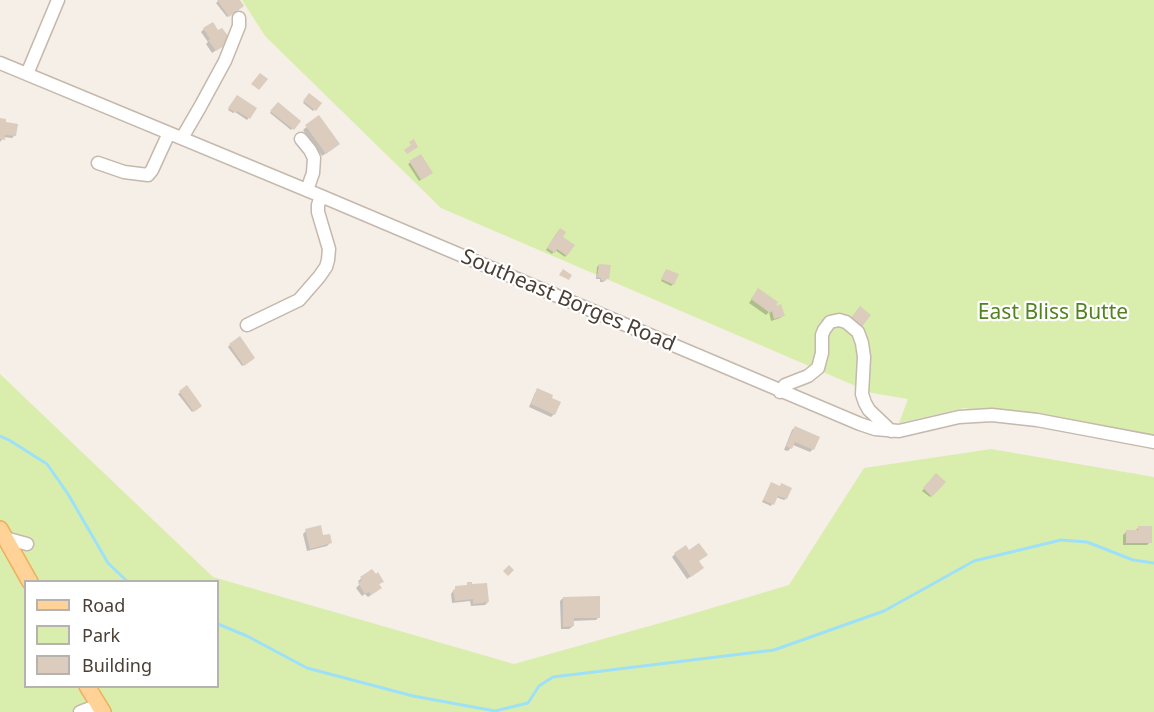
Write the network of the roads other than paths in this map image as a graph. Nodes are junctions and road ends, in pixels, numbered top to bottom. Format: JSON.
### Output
{"nodes":[{"id":1,"x":58,"y":0,"type":"edge"},
{"id":2,"x":239,"y":18,"type":"dead end"},
{"id":3,"x":0,"y":63,"type":"edge"},
{"id":4,"x":27,"y":74,"type":"junction"},
{"id":5,"x":169,"y":133,"type":"junction"},
{"id":6,"x":182,"y":138,"type":"junction"},
{"id":7,"x":301,"y":139,"type":"dead end"},
{"id":8,"x":98,"y":163,"type":"dead end"},
{"id":9,"x":307,"y":190,"type":"junction"},
{"id":10,"x":321,"y":196,"type":"junction"},
{"id":11,"x":247,"y":325,"type":"dead end"},
{"id":12,"x":780,"y":392,"type":"junction"},
{"id":13,"x":891,"y":431,"type":"junction"},
{"id":14,"x":1154,"y":442,"type":"edge"},
{"id":15,"x":2,"y":533,"type":"edge"},
{"id":16,"x":27,"y":544,"type":"dead end"},
{"id":17,"x":29,"y":580,"type":"edge"},
{"id":18,"x":88,"y":688,"type":"edge"},
{"id":19,"x":100,"y":709,"type":"edge"},
{"id":20,"x":80,"y":712,"type":"edge"}],
"edges":[{"from":1,"to":4,"type":"street"},
{"from":2,"to":6,"type":"street"},
{"from":3,"to":4,"type":"street","name":"Southeast Borges Road"},
{"from":4,"to":5,"type":"street","name":"Southeast Borges Road"},
{"from":5,"to":6,"type":"street","name":"Southeast Borges Road"},
{"from":5,"to":8,"type":"street"},
{"from":6,"to":9,"type":"street","name":"Southeast Borges Road"},
{"from":7,"to":9,"type":"street"},
{"from":9,"to":10,"type":"street","name":"Southeast Borges Road"},
{"from":10,"to":11,"type":"street"},
{"from":10,"to":12,"type":"street","name":"Southeast Borges Road"},
{"from":12,"to":13,"type":"street","name":"Southeast Borges Road"},
{"from":12,"to":13,"type":"street"},
{"from":13,"to":14,"type":"street","name":"Southeast Borges Road"},
{"from":15,"to":16,"type":"street"},
{"from":15,"to":17,"type":"main road"},
{"from":18,"to":19,"type":"main road"},
{"from":19,"to":20,"type":"street"}]}
